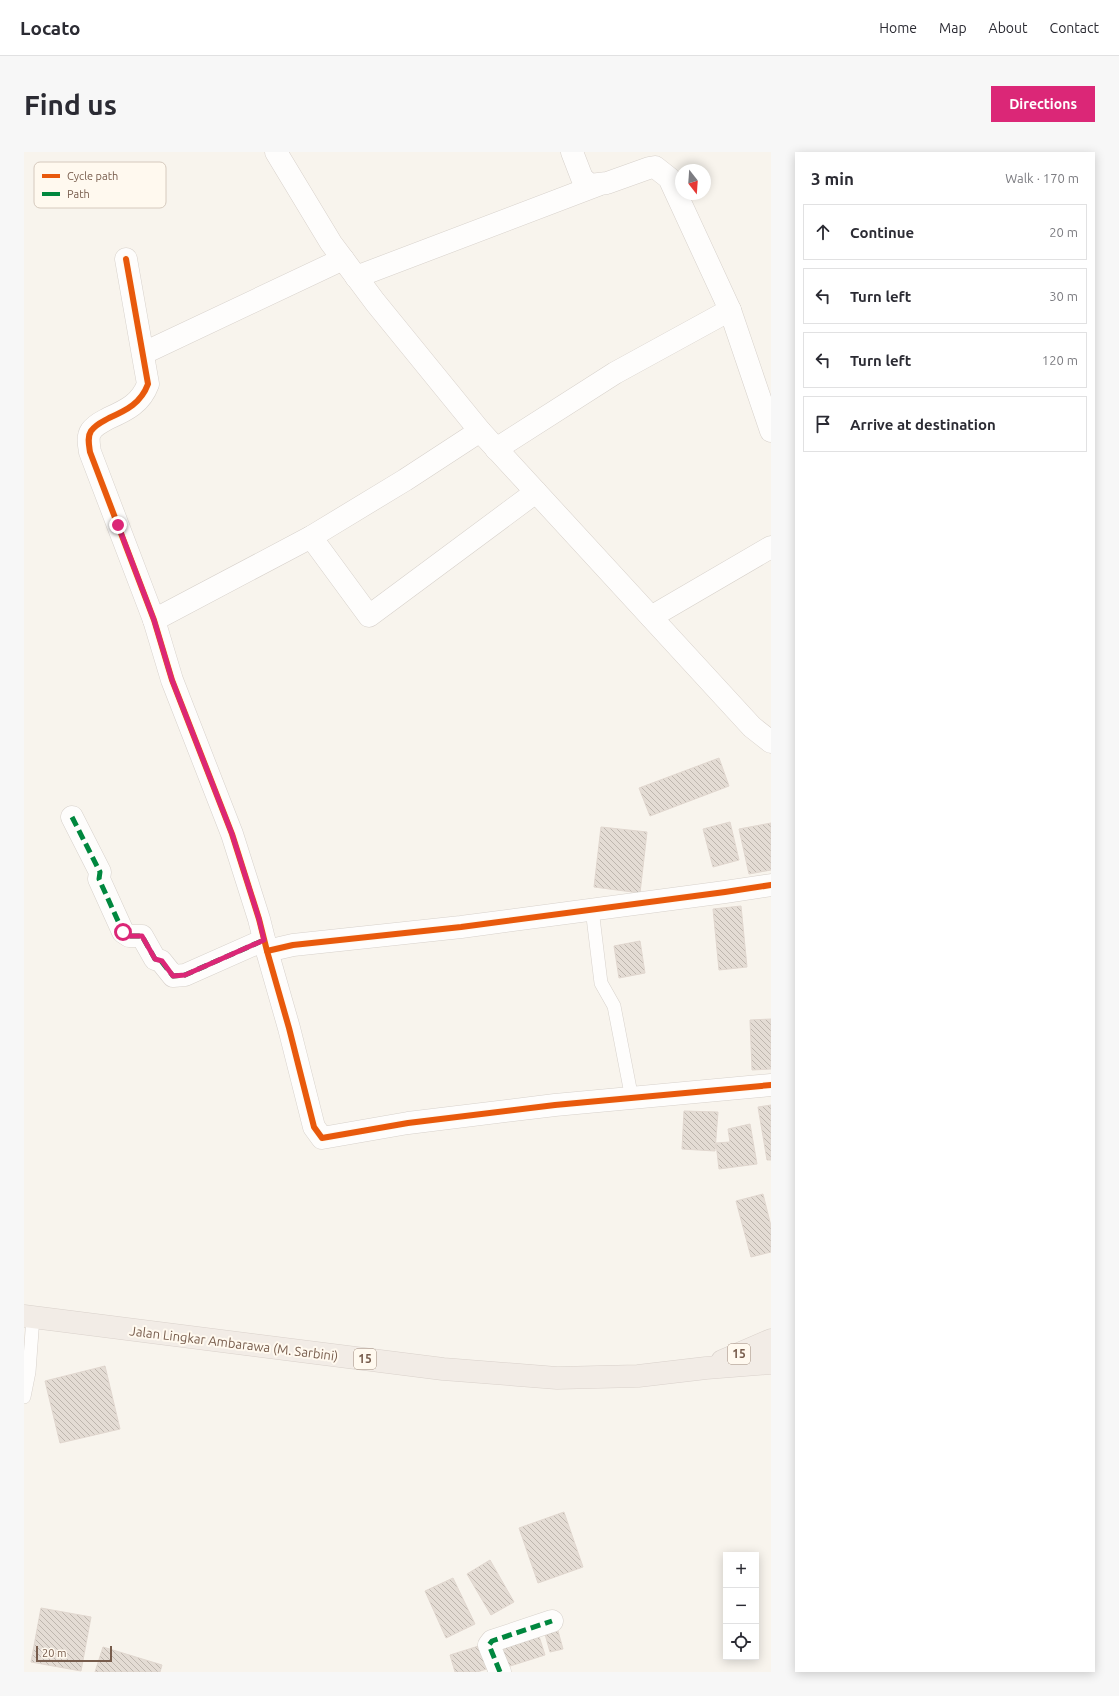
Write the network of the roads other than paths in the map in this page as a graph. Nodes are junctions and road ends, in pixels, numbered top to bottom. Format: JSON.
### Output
{"nodes":[{"id":1,"x":276,"y":152,"type":"edge"},
{"id":2,"x":572,"y":152,"type":"edge"},
{"id":3,"x":598,"y":185,"type":"junction"},
{"id":4,"x":126,"y":259,"type":"dead end"},
{"id":5,"x":343,"y":259,"type":"junction"},
{"id":6,"x":356,"y":277,"type":"junction"},
{"id":7,"x":730,"y":310,"type":"junction"},
{"id":8,"x":144,"y":353,"type":"junction"},
{"id":9,"x":771,"y":431,"type":"edge"},
{"id":10,"x":480,"y":432,"type":"junction"},
{"id":11,"x":496,"y":448,"type":"junction"},
{"id":12,"x":536,"y":492,"type":"junction"},
{"id":13,"x":312,"y":537,"type":"junction"},
{"id":14,"x":771,"y":547,"type":"edge"},
{"id":15,"x":652,"y":617,"type":"junction"},
{"id":16,"x":154,"y":620,"type":"junction"},
{"id":17,"x":771,"y":742,"type":"edge"},
{"id":18,"x":72,"y":817,"type":"dead end"},
{"id":19,"x":771,"y":885,"type":"edge"},
{"id":20,"x":592,"y":909,"type":"junction"},
{"id":21,"x":266,"y":946,"type":"junction"},
{"id":22,"x":771,"y":1085,"type":"edge"},
{"id":23,"x":632,"y":1099,"type":"junction"},
{"id":24,"x":28,"y":1317,"type":"edge"},
{"id":25,"x":771,"y":1340,"type":"edge"},
{"id":26,"x":771,"y":1363,"type":"edge"},
{"id":27,"x":706,"y":1368,"type":"junction"},
{"id":28,"x":24,"y":1397,"type":"edge"},
{"id":29,"x":552,"y":1621,"type":"dead end"},
{"id":30,"x":500,"y":1672,"type":"edge"}],
"edges":[{"from":1,"to":5,"type":"street"},
{"from":2,"to":3,"type":"street"},
{"from":3,"to":6,"type":"street"},
{"from":3,"to":7,"type":"street"},
{"from":4,"to":8,"type":"street"},
{"from":5,"to":6,"type":"street"},
{"from":5,"to":8,"type":"street"},
{"from":6,"to":10,"type":"street"},
{"from":7,"to":9,"type":"street"},
{"from":7,"to":11,"type":"street"},
{"from":8,"to":16,"type":"street"},
{"from":10,"to":11,"type":"street"},
{"from":10,"to":13,"type":"street"},
{"from":11,"to":12,"type":"street"},
{"from":12,"to":13,"type":"street"},
{"from":12,"to":15,"type":"street"},
{"from":13,"to":16,"type":"street"},
{"from":14,"to":15,"type":"street"},
{"from":15,"to":17,"type":"street"},
{"from":16,"to":21,"type":"street"},
{"from":18,"to":21,"type":"street"},
{"from":19,"to":20,"type":"street"},
{"from":20,"to":21,"type":"street"},
{"from":20,"to":23,"type":"lane"},
{"from":21,"to":23,"type":"street"},
{"from":22,"to":23,"type":"street"},
{"from":24,"to":27,"type":"highway","name":"Jalan Lingkar Ambarawa (M. Sarbini)","number":"15"},
{"from":24,"to":28,"type":"lane"},
{"from":25,"to":27,"type":"highway","number":"15"},
{"from":26,"to":27,"type":"highway","number":"15"},
{"from":29,"to":30,"type":"street"}]}
